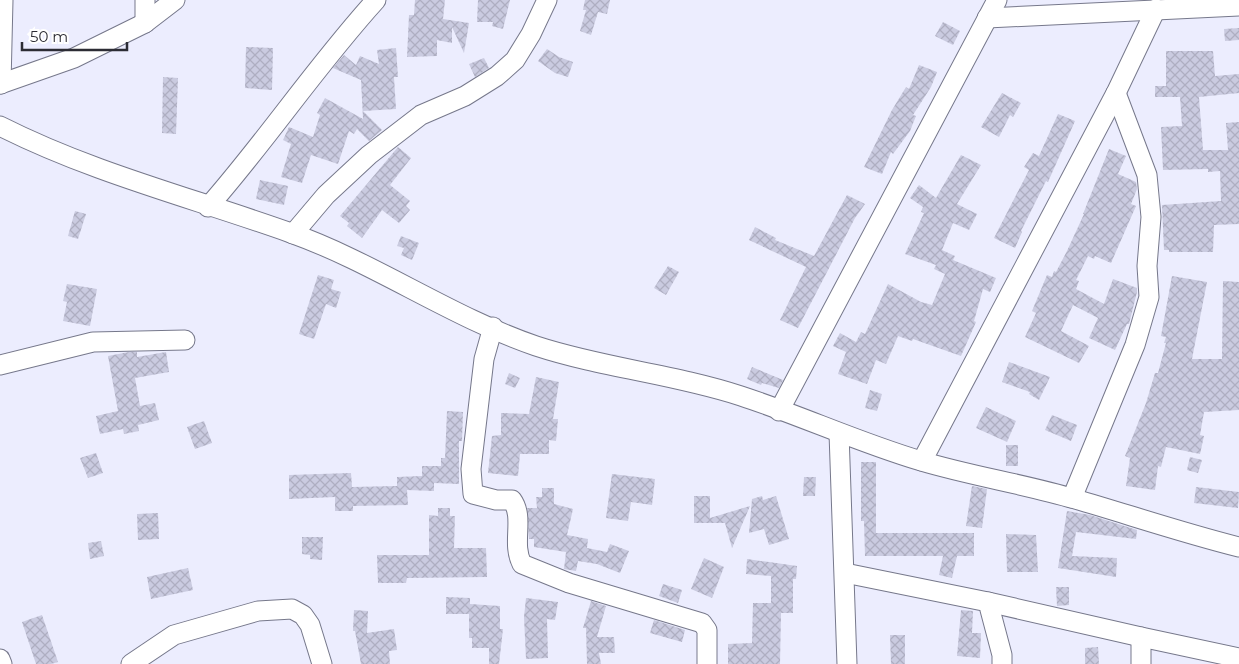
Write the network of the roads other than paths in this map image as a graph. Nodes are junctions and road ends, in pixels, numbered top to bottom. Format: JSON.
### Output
{"nodes":[{"id":1,"x":3,"y":0,"type":"edge"},
{"id":2,"x":145,"y":0,"type":"edge"},
{"id":3,"x":176,"y":0,"type":"edge"},
{"id":4,"x":376,"y":0,"type":"edge"},
{"id":5,"x":547,"y":0,"type":"edge"},
{"id":6,"x":997,"y":0,"type":"edge"},
{"id":7,"x":1239,"y":6,"type":"edge"},
{"id":8,"x":1156,"y":9,"type":"junction"},
{"id":9,"x":987,"y":18,"type":"junction"},
{"id":10,"x":145,"y":23,"type":"junction"},
{"id":11,"x":0,"y":84,"type":"edge"},
{"id":12,"x":1116,"y":93,"type":"junction"},
{"id":13,"x":0,"y":126,"type":"edge"},
{"id":14,"x":208,"y":207,"type":"junction"},
{"id":15,"x":293,"y":234,"type":"junction"},
{"id":16,"x":493,"y":328,"type":"junction"},
{"id":17,"x":185,"y":340,"type":"dead end"},
{"id":18,"x":0,"y":364,"type":"edge"},
{"id":19,"x":779,"y":411,"type":"junction"},
{"id":20,"x":839,"y":433,"type":"junction"},
{"id":21,"x":922,"y":461,"type":"junction"},
{"id":22,"x":1072,"y":498,"type":"junction"},
{"id":23,"x":1239,"y":547,"type":"edge"},
{"id":24,"x":845,"y":573,"type":"junction"},
{"id":25,"x":988,"y":602,"type":"junction"},
{"id":26,"x":1141,"y":637,"type":"junction"},
{"id":27,"x":1239,"y":658,"type":"edge"},
{"id":28,"x":0,"y":659,"type":"edge"},
{"id":29,"x":2,"y":664,"type":"edge"},
{"id":30,"x":131,"y":664,"type":"edge"},
{"id":31,"x":322,"y":664,"type":"edge"},
{"id":32,"x":707,"y":664,"type":"edge"},
{"id":33,"x":847,"y":664,"type":"edge"},
{"id":34,"x":1002,"y":664,"type":"edge"},
{"id":35,"x":1141,"y":664,"type":"edge"}],
"edges":[{"from":1,"to":11,"type":"street"},
{"from":2,"to":10,"type":"street"},
{"from":3,"to":10,"type":"street"},
{"from":4,"to":14,"type":"street"},
{"from":5,"to":15,"type":"street"},
{"from":6,"to":9,"type":"street"},
{"from":7,"to":8,"type":"street"},
{"from":8,"to":9,"type":"street"},
{"from":8,"to":12,"type":"street"},
{"from":9,"to":19,"type":"street"},
{"from":10,"to":11,"type":"street"},
{"from":12,"to":21,"type":"street"},
{"from":12,"to":22,"type":"street"},
{"from":13,"to":14,"type":"street"},
{"from":14,"to":15,"type":"street"},
{"from":15,"to":16,"type":"street"},
{"from":16,"to":19,"type":"street"},
{"from":16,"to":32,"type":"street"},
{"from":17,"to":18,"type":"street"},
{"from":19,"to":20,"type":"street"},
{"from":20,"to":21,"type":"street"},
{"from":20,"to":24,"type":"street"},
{"from":21,"to":22,"type":"street"},
{"from":22,"to":23,"type":"street"},
{"from":24,"to":25,"type":"street"},
{"from":24,"to":33,"type":"street"},
{"from":25,"to":26,"type":"street"},
{"from":25,"to":34,"type":"street"},
{"from":26,"to":27,"type":"street"},
{"from":26,"to":35,"type":"street"},
{"from":28,"to":29,"type":"street"},
{"from":30,"to":31,"type":"street"}]}
